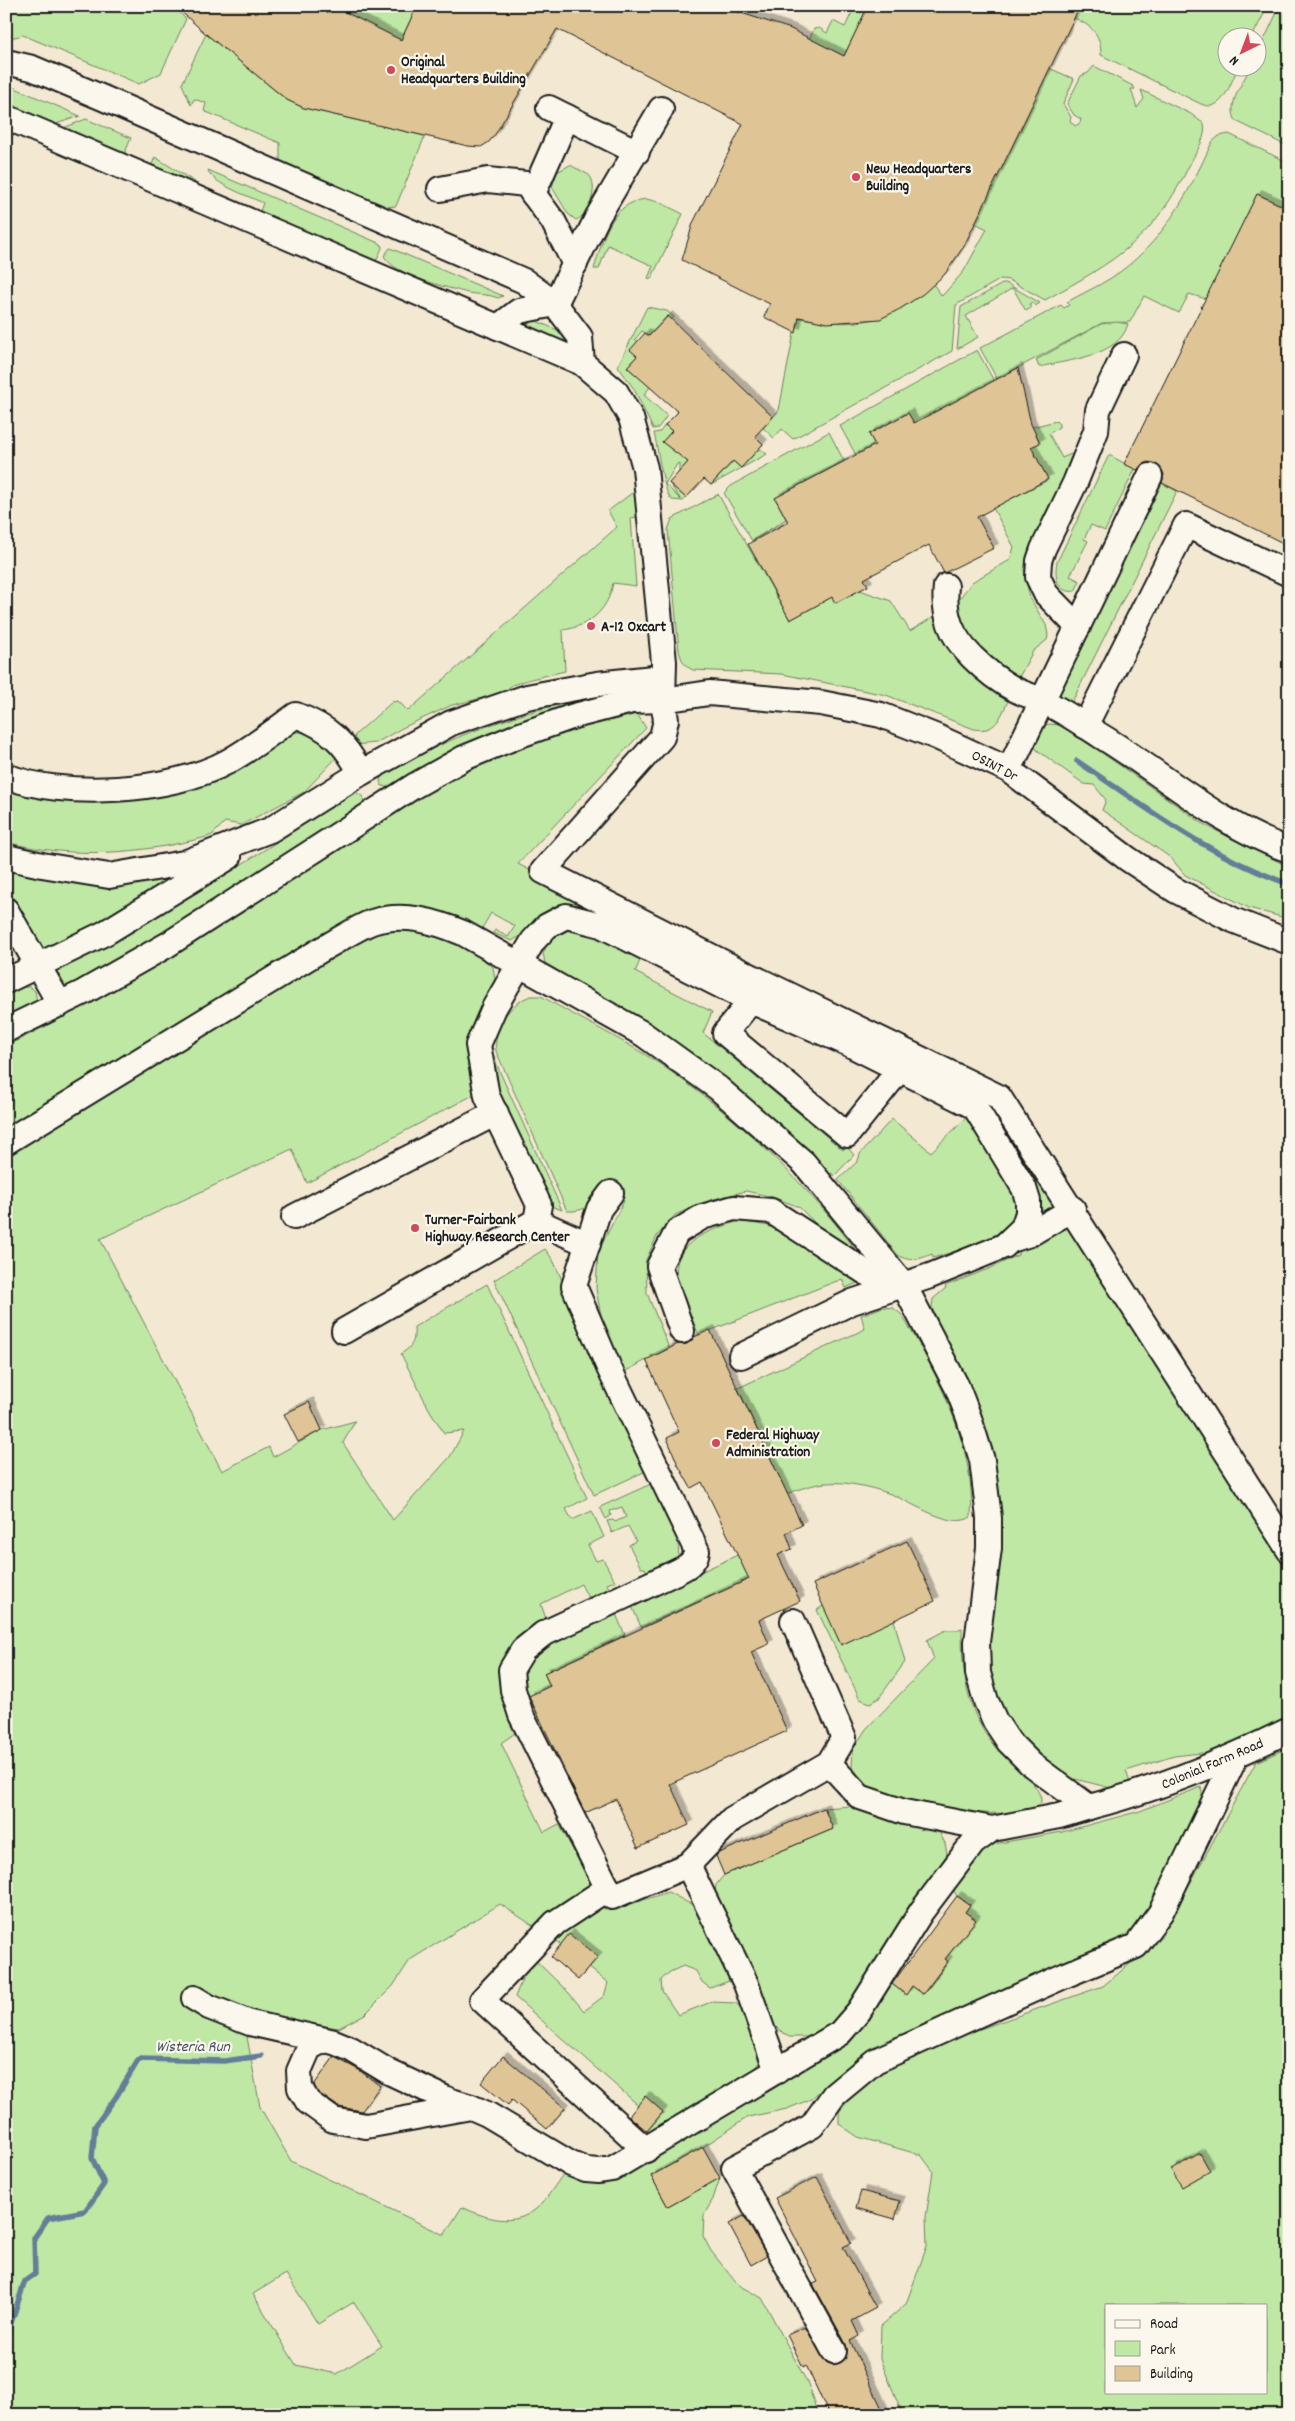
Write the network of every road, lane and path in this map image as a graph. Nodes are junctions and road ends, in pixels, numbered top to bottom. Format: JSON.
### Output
{"nodes":[{"id":1,"x":6,"y":62,"type":"edge"},
{"id":2,"x":660,"y":109,"type":"dead end"},
{"id":3,"x":6,"y":117,"type":"edge"},
{"id":4,"x":636,"y":152,"type":"junction"},
{"id":5,"x":440,"y":189,"type":"dead end"},
{"id":6,"x":533,"y":194,"type":"junction"},
{"id":7,"x":574,"y":264,"type":"junction"},
{"id":8,"x":554,"y":304,"type":"junction"},
{"id":9,"x":498,"y":327,"type":"junction"},
{"id":10,"x":1124,"y":354,"type":"dead end"},
{"id":11,"x":582,"y":363,"type":"junction"},
{"id":12,"x":1150,"y":476,"type":"dead end"},
{"id":13,"x":1289,"y":574,"type":"edge"},
{"id":14,"x":946,"y":586,"type":"dead end"},
{"id":15,"x":1078,"y":628,"type":"junction"},
{"id":16,"x":663,"y":689,"type":"junction"},
{"id":17,"x":1043,"y":701,"type":"junction"},
{"id":18,"x":1085,"y":726,"type":"junction"},
{"id":19,"x":1009,"y":770,"type":"junction"},
{"id":20,"x":361,"y":773,"type":"junction"},
{"id":21,"x":6,"y":776,"type":"edge"},
{"id":22,"x":270,"y":830,"type":"junction"},
{"id":23,"x":1289,"y":850,"type":"edge"},
{"id":24,"x":6,"y":857,"type":"edge"},
{"id":25,"x":6,"y":910,"type":"edge"},
{"id":26,"x":1289,"y":942,"type":"edge"},
{"id":27,"x":519,"y":964,"type":"junction"},
{"id":28,"x":38,"y":966,"type":"junction"},
{"id":29,"x":6,"y":980,"type":"edge"},
{"id":30,"x":751,"y":1001,"type":"junction"},
{"id":31,"x":60,"y":1004,"type":"junction"},
{"id":32,"x":6,"y":1030,"type":"edge"},
{"id":33,"x":900,"y":1069,"type":"junction"},
{"id":34,"x":496,"y":1113,"type":"junction"},
{"id":35,"x":6,"y":1142,"type":"edge"},
{"id":36,"x":611,"y":1193,"type":"dead end"},
{"id":37,"x":1072,"y":1209,"type":"junction"},
{"id":38,"x":294,"y":1217,"type":"dead end"},
{"id":39,"x":536,"y":1221,"type":"junction"},
{"id":40,"x":1011,"y":1240,"type":"junction"},
{"id":41,"x":588,"y":1244,"type":"junction"},
{"id":42,"x":904,"y":1285,"type":"junction"},
{"id":43,"x":344,"y":1331,"type":"dead end"},
{"id":44,"x":682,"y":1331,"type":"dead end"},
{"id":45,"x":741,"y":1356,"type":"dead end"},
{"id":46,"x":1289,"y":1550,"type":"edge"},
{"id":47,"x":793,"y":1621,"type":"dead end"},
{"id":48,"x":1289,"y":1730,"type":"edge"},
{"id":49,"x":1236,"y":1756,"type":"junction"},
{"id":50,"x":829,"y":1762,"type":"junction"},
{"id":51,"x":1089,"y":1807,"type":"junction"},
{"id":52,"x":992,"y":1829,"type":"junction"},
{"id":53,"x":688,"y":1865,"type":"junction"},
{"id":54,"x":608,"y":1888,"type":"junction"},
{"id":55,"x":194,"y":1998,"type":"dead end"},
{"id":56,"x":324,"y":2040,"type":"junction"},
{"id":57,"x":776,"y":2071,"type":"junction"},
{"id":58,"x":471,"y":2108,"type":"junction"},
{"id":59,"x":646,"y":2150,"type":"junction"},
{"id":60,"x":834,"y":2351,"type":"dead end"}],
"edges":[{"from":1,"to":8,"type":"street"},
{"from":2,"to":4,"type":"street"},
{"from":3,"to":9,"type":"street"},
{"from":4,"to":6,"type":"street"},
{"from":4,"to":7,"type":"street"},
{"from":5,"to":6,"type":"street"},
{"from":6,"to":7,"type":"street"},
{"from":7,"to":8,"type":"street"},
{"from":8,"to":9,"type":"street"},
{"from":8,"to":11,"type":"street"},
{"from":9,"to":11,"type":"street"},
{"from":10,"to":15,"type":"street"},
{"from":11,"to":16,"type":"street"},
{"from":12,"to":15,"type":"street"},
{"from":13,"to":18,"type":"street"},
{"from":14,"to":17,"type":"street"},
{"from":15,"to":17,"type":"street"},
{"from":16,"to":19,"type":"street","name":"OSINT Dr"},
{"from":16,"to":20,"type":"street"},
{"from":16,"to":31,"type":"street"},
{"from":16,"to":37,"type":"street"},
{"from":17,"to":18,"type":"street"},
{"from":17,"to":19,"type":"street"},
{"from":18,"to":23,"type":"street"},
{"from":19,"to":26,"type":"street","name":"OSINT Dr"},
{"from":20,"to":21,"type":"street"},
{"from":20,"to":22,"type":"street"},
{"from":22,"to":24,"type":"street"},
{"from":22,"to":28,"type":"street"},
{"from":25,"to":28,"type":"street"},
{"from":27,"to":30,"type":"street"},
{"from":27,"to":34,"type":"street"},
{"from":27,"to":35,"type":"street"},
{"from":27,"to":42,"type":"street"},
{"from":28,"to":29,"type":"street"},
{"from":28,"to":31,"type":"street"},
{"from":30,"to":33,"type":"street"},
{"from":30,"to":33,"type":"street"},
{"from":31,"to":32,"type":"street"},
{"from":33,"to":40,"type":"street"},
{"from":34,"to":38,"type":"street"},
{"from":34,"to":39,"type":"street"},
{"from":36,"to":41,"type":"street"},
{"from":37,"to":40,"type":"street"},
{"from":37,"to":46,"type":"street"},
{"from":39,"to":41,"type":"street"},
{"from":39,"to":43,"type":"street"},
{"from":40,"to":42,"type":"street"},
{"from":41,"to":54,"type":"street"},
{"from":42,"to":44,"type":"street"},
{"from":42,"to":45,"type":"street"},
{"from":42,"to":51,"type":"street"},
{"from":47,"to":50,"type":"street"},
{"from":48,"to":49,"type":"street","name":"Colonial Farm Road"},
{"from":49,"to":51,"type":"street","name":"Colonial Farm Road"},
{"from":49,"to":60,"type":"street"},
{"from":50,"to":52,"type":"street"},
{"from":50,"to":53,"type":"street"},
{"from":51,"to":52,"type":"street","name":"Colonial Farm Road"},
{"from":52,"to":57,"type":"street"},
{"from":53,"to":54,"type":"street"},
{"from":53,"to":57,"type":"street"},
{"from":54,"to":59,"type":"street"},
{"from":55,"to":56,"type":"street"},
{"from":56,"to":58,"type":"street"},
{"from":56,"to":58,"type":"street"},
{"from":57,"to":59,"type":"street"},
{"from":58,"to":59,"type":"street"}]}
